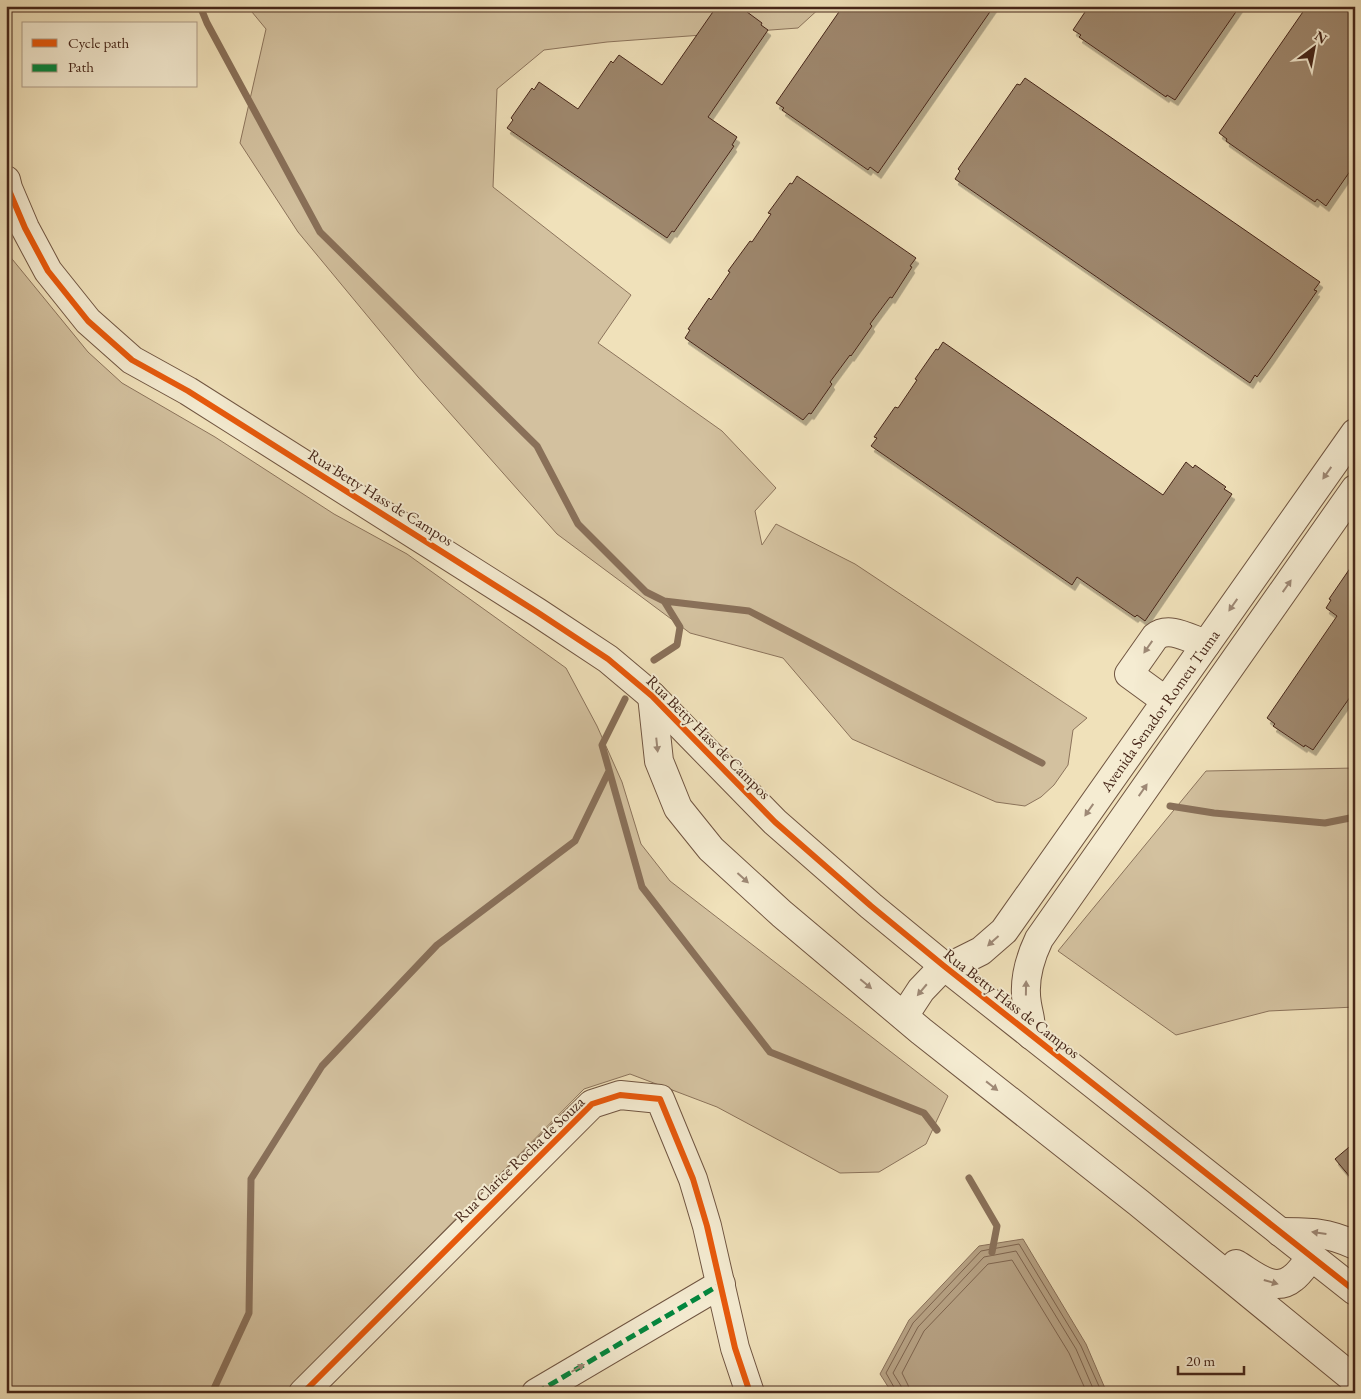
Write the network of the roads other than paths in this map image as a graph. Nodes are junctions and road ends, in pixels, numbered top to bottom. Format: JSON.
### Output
{"nodes":[{"id":1,"x":6,"y":180,"type":"edge"},
{"id":2,"x":1355,"y":433,"type":"edge"},
{"id":3,"x":1355,"y":489,"type":"edge"},
{"id":4,"x":1206,"y":644,"type":"junction"},
{"id":5,"x":652,"y":696,"type":"junction"},
{"id":6,"x":1166,"y":701,"type":"junction"},
{"id":7,"x":944,"y":966,"type":"junction"},
{"id":8,"x":904,"y":1016,"type":"junction"},
{"id":9,"x":1031,"y":1036,"type":"junction"},
{"id":10,"x":1139,"y":1203,"type":"junction"},
{"id":11,"x":1280,"y":1232,"type":"junction"},
{"id":12,"x":1355,"y":1245,"type":"edge"},
{"id":13,"x":1312,"y":1257,"type":"junction"},
{"id":14,"x":721,"y":1284,"type":"junction"},
{"id":15,"x":1355,"y":1292,"type":"edge"},
{"id":16,"x":1355,"y":1380,"type":"edge"},
{"id":17,"x":303,"y":1393,"type":"edge"},
{"id":18,"x":536,"y":1393,"type":"edge"},
{"id":19,"x":750,"y":1393,"type":"edge"}],
"edges":[{"from":1,"to":5,"type":"street","name":"Rua Betty Hass de Campos"},
{"from":2,"to":4,"type":"street","name":"Avenida Senador Romeu Tuma","one_way":true},
{"from":9,"to":3,"type":"street","name":"Avenida Senador Romeu Tuma","one_way":true},
{"from":4,"to":6,"type":"street","name":"Avenida Senador Romeu Tuma"},
{"from":4,"to":6,"type":"street","one_way":true},
{"from":5,"to":7,"type":"street","name":"Rua Betty Hass de Campos"},
{"from":5,"to":8,"type":"street","name":"Rua Betty Hass de Campos","one_way":true},
{"from":6,"to":7,"type":"street","name":"Avenida Senador Romeu Tuma","one_way":true},
{"from":7,"to":8,"type":"street","one_way":true},
{"from":7,"to":9,"type":"street","name":"Rua Betty Hass de Campos"},
{"from":8,"to":10,"type":"street","name":"Rua Betty Hass de Campos","one_way":true},
{"from":9,"to":11,"type":"street","name":"Rua Betty Hass de Campos"},
{"from":10,"to":13,"type":"street","one_way":true},
{"from":10,"to":16,"type":"street","name":"Rua Betty Hass de Campos"},
{"from":12,"to":11,"type":"street","one_way":true},
{"from":11,"to":13,"type":"street","name":"Rua Betty Hass de Campos"},
{"from":13,"to":15,"type":"street","name":"Rua Betty Hass de Campos"},
{"from":14,"to":17,"type":"street","name":"Rua Clarice Rocha de Souza"},
{"from":18,"to":14,"type":"street","one_way":true},
{"from":14,"to":19,"type":"street","name":"Rua Clarice Rocha de Souza"}]}
